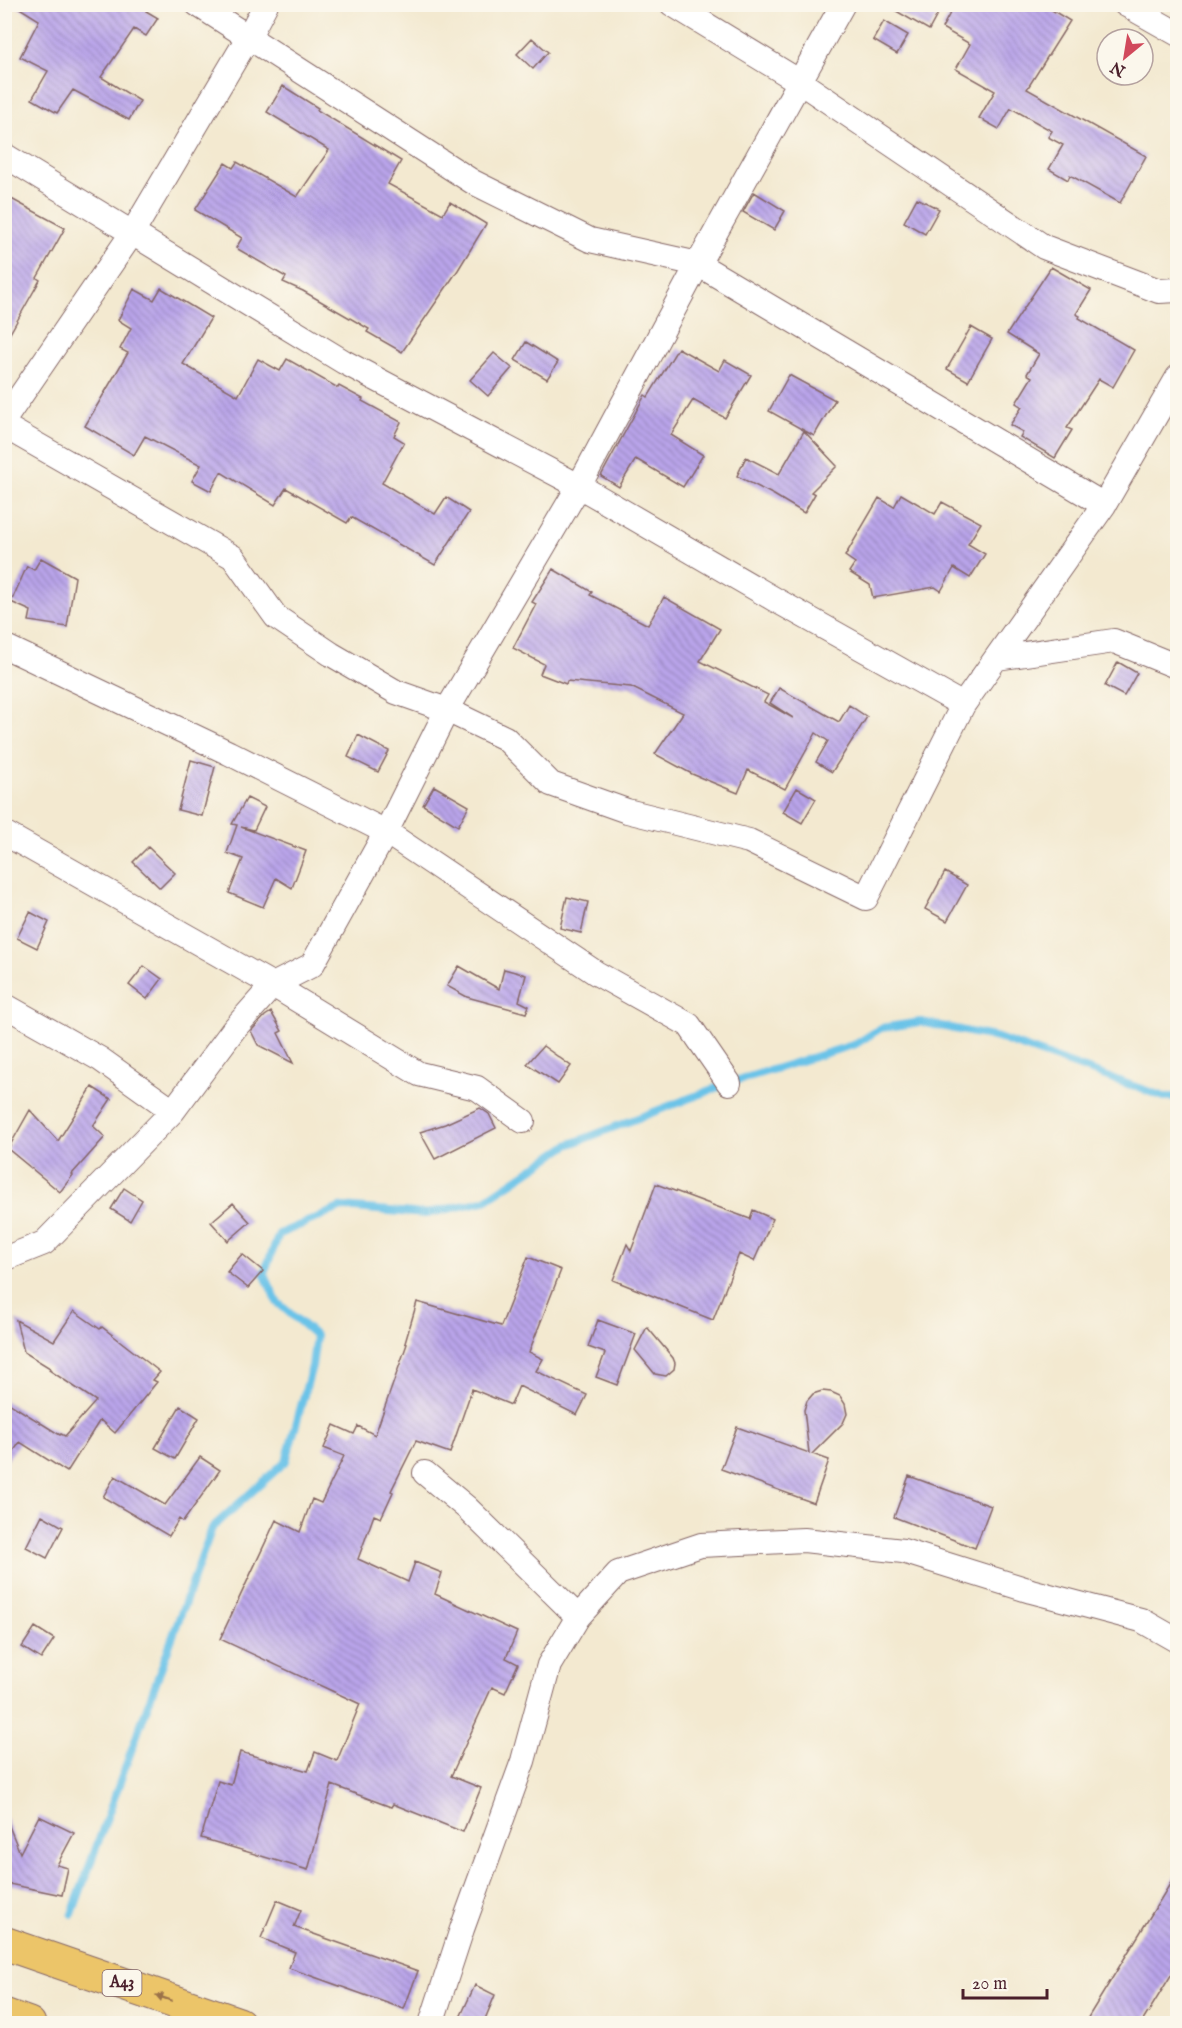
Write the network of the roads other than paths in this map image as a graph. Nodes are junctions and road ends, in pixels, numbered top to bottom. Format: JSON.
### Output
{"nodes":[{"id":1,"x":197,"y":4,"type":"edge"},
{"id":2,"x":266,"y":4,"type":"edge"},
{"id":3,"x":672,"y":4,"type":"edge"},
{"id":4,"x":843,"y":4,"type":"edge"},
{"id":5,"x":1125,"y":4,"type":"edge"},
{"id":6,"x":1178,"y":34,"type":"edge"},
{"id":7,"x":249,"y":36,"type":"junction"},
{"id":8,"x":800,"y":82,"type":"junction"},
{"id":9,"x":4,"y":155,"type":"edge"},
{"id":10,"x":133,"y":232,"type":"junction"},
{"id":11,"x":698,"y":264,"type":"junction"},
{"id":12,"x":1178,"y":290,"type":"edge"},
{"id":13,"x":1178,"y":377,"type":"edge"},
{"id":14,"x":4,"y":420,"type":"edge"},
{"id":15,"x":4,"y":426,"type":"edge"},
{"id":16,"x":579,"y":486,"type":"junction"},
{"id":17,"x":1104,"y":505,"type":"junction"},
{"id":18,"x":4,"y":646,"type":"edge"},
{"id":19,"x":997,"y":658,"type":"junction"},
{"id":20,"x":1178,"y":667,"type":"edge"},
{"id":21,"x":963,"y":705,"type":"junction"},
{"id":22,"x":447,"y":710,"type":"junction"},
{"id":23,"x":386,"y":832,"type":"junction"},
{"id":24,"x":4,"y":833,"type":"edge"},
{"id":25,"x":273,"y":985,"type":"junction"},
{"id":26,"x":4,"y":1005,"type":"edge"},
{"id":27,"x":729,"y":1083,"type":"dead end"},
{"id":28,"x":173,"y":1111,"type":"junction"},
{"id":29,"x":523,"y":1121,"type":"dead end"},
{"id":30,"x":4,"y":1259,"type":"edge"},
{"id":31,"x":426,"y":1473,"type":"dead end"},
{"id":32,"x":578,"y":1617,"type":"junction"},
{"id":33,"x":1178,"y":1641,"type":"edge"},
{"id":34,"x":4,"y":1943,"type":"edge"},
{"id":35,"x":4,"y":2015,"type":"edge"},
{"id":36,"x":28,"y":2024,"type":"edge"},
{"id":37,"x":239,"y":2024,"type":"edge"},
{"id":38,"x":431,"y":2024,"type":"edge"}],
"edges":[{"from":1,"to":7,"type":"street"},
{"from":2,"to":7,"type":"street"},
{"from":3,"to":8,"type":"street"},
{"from":4,"to":8,"type":"street"},
{"from":5,"to":6,"type":"street"},
{"from":7,"to":10,"type":"street"},
{"from":7,"to":11,"type":"street"},
{"from":8,"to":11,"type":"street"},
{"from":8,"to":12,"type":"street"},
{"from":9,"to":10,"type":"street"},
{"from":10,"to":14,"type":"street"},
{"from":10,"to":16,"type":"street"},
{"from":11,"to":16,"type":"street"},
{"from":11,"to":17,"type":"street"},
{"from":13,"to":17,"type":"street"},
{"from":15,"to":22,"type":"street"},
{"from":16,"to":21,"type":"street"},
{"from":16,"to":22,"type":"street"},
{"from":17,"to":19,"type":"street"},
{"from":18,"to":23,"type":"street"},
{"from":19,"to":20,"type":"street"},
{"from":19,"to":21,"type":"street"},
{"from":21,"to":22,"type":"street"},
{"from":22,"to":23,"type":"street"},
{"from":23,"to":25,"type":"street"},
{"from":23,"to":27,"type":"street"},
{"from":24,"to":25,"type":"street"},
{"from":25,"to":28,"type":"street"},
{"from":25,"to":29,"type":"street"},
{"from":26,"to":28,"type":"street"},
{"from":28,"to":30,"type":"street"},
{"from":31,"to":32,"type":"street"},
{"from":32,"to":33,"type":"street"},
{"from":32,"to":38,"type":"street"},
{"from":37,"to":34,"type":"highway","number":"A43","one_way":true},
{"from":35,"to":36,"type":"highway"}]}
